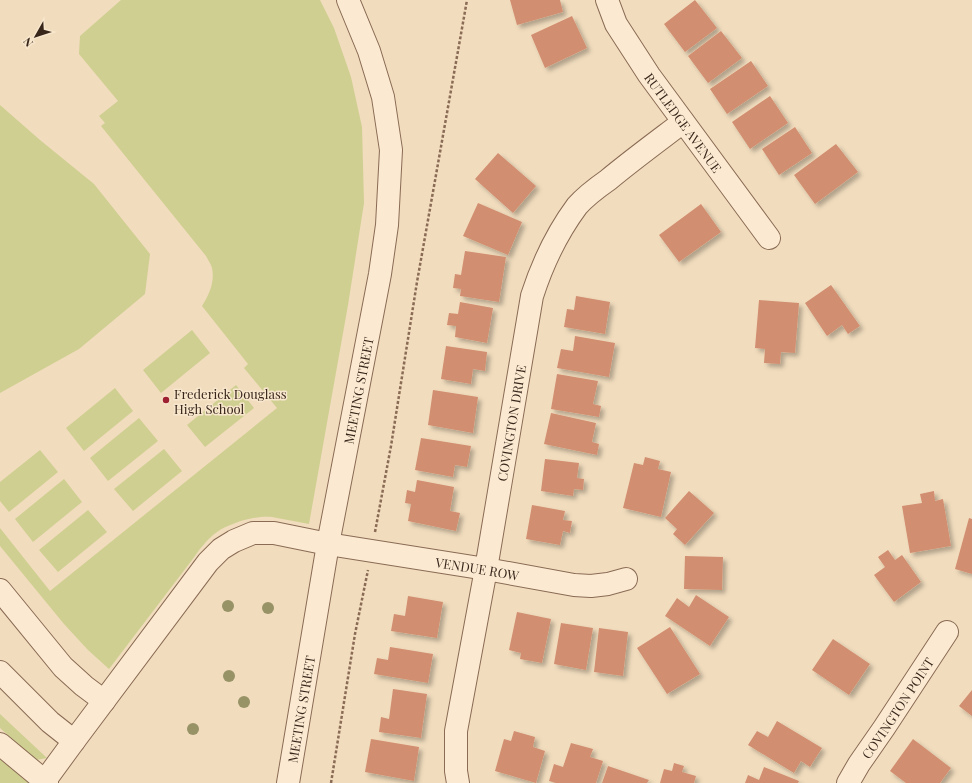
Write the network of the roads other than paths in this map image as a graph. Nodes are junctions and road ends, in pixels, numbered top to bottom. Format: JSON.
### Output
{"nodes":[{"id":1,"x":348,"y":0,"type":"edge"},
{"id":2,"x":608,"y":0,"type":"edge"},
{"id":3,"x":683,"y":122,"type":"junction"},
{"id":4,"x":769,"y":238,"type":"dead end"},
{"id":5,"x":328,"y":544,"type":"junction"},
{"id":6,"x":486,"y":569,"type":"junction"},
{"id":7,"x":626,"y":578,"type":"dead end"},
{"id":8,"x":0,"y":590,"type":"edge"},
{"id":9,"x":947,"y":632,"type":"dead end"},
{"id":10,"x":0,"y":672,"type":"edge"},
{"id":11,"x":104,"y":701,"type":"junction"},
{"id":12,"x":74,"y":741,"type":"junction"},
{"id":13,"x":0,"y":744,"type":"edge"},
{"id":14,"x":46,"y":782,"type":"edge"},
{"id":15,"x":288,"y":783,"type":"edge"},
{"id":16,"x":458,"y":783,"type":"edge"},
{"id":17,"x":848,"y":783,"type":"edge"}],
"edges":[{"from":1,"to":5,"type":"street","name":"MEETING STREET"},
{"from":2,"to":3,"type":"street","name":"RUTLEDGE AVENUE"},
{"from":3,"to":4,"type":"street","name":"RUTLEDGE AVENUE"},
{"from":3,"to":6,"type":"street","name":"COVINGTON DRIVE"},
{"from":5,"to":6,"type":"street","name":"VENDUE ROW"},
{"from":5,"to":11,"type":"street","name":"VENDUE ROW"},
{"from":5,"to":15,"type":"street","name":"MEETING STREET"},
{"from":6,"to":7,"type":"street","name":"VENDUE ROW"},
{"from":6,"to":16,"type":"street","name":"COVINGTON DRIVE"},
{"from":8,"to":11,"type":"street"},
{"from":9,"to":17,"type":"street","name":"COVINGTON POINT"},
{"from":10,"to":12,"type":"street"},
{"from":11,"to":12,"type":"street","name":"VENDUE ROW"},
{"from":12,"to":14,"type":"street","name":"VENDUE ROW"},
{"from":13,"to":14,"type":"street"}]}
